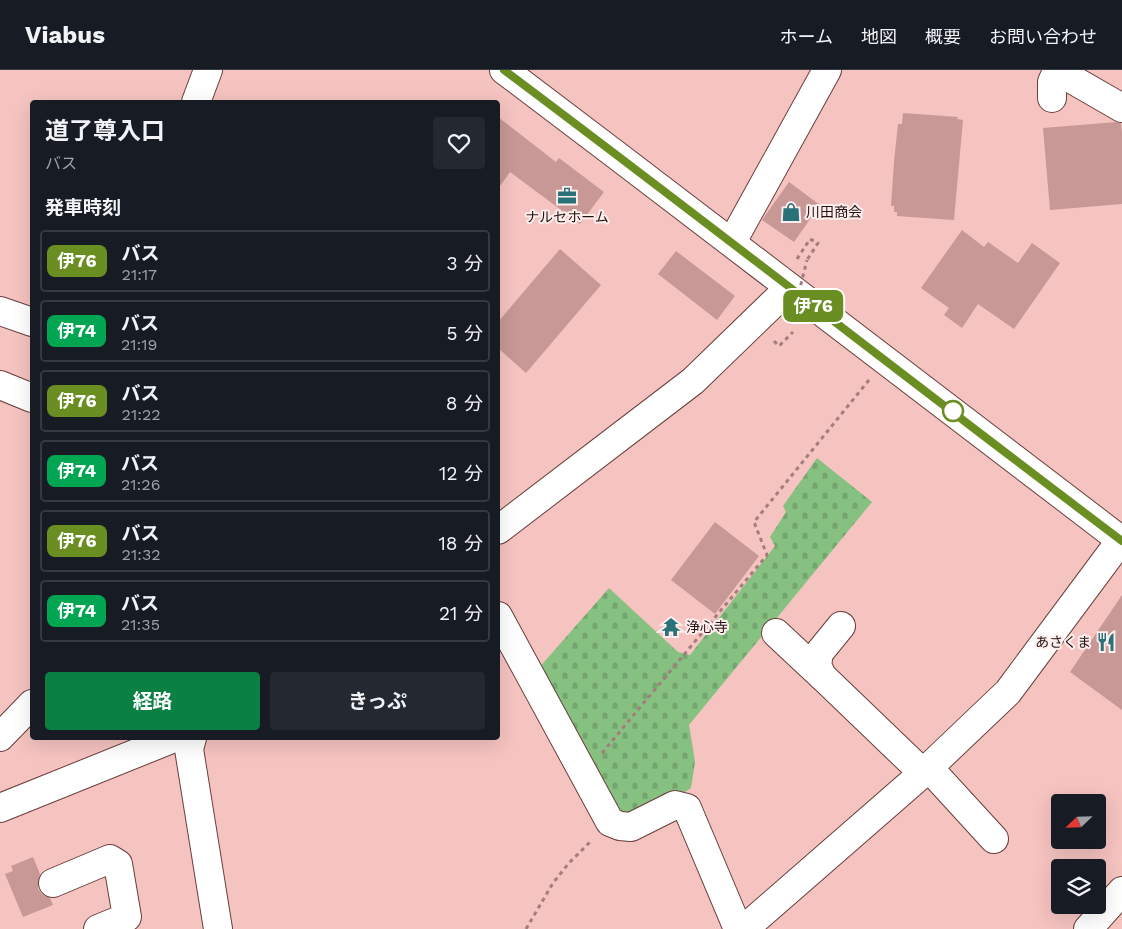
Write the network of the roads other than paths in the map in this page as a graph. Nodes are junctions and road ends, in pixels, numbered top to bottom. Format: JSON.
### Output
{"nodes":[{"id":1,"x":208,"y":70,"type":"edge"},
{"id":2,"x":504,"y":70,"type":"edge"},
{"id":3,"x":1056,"y":70,"type":"edge"},
{"id":4,"x":820,"y":73,"type":"edge"},
{"id":5,"x":1052,"y":98,"type":"dead end"},
{"id":6,"x":197,"y":100,"type":"edge"},
{"id":7,"x":1122,"y":108,"type":"edge"},
{"id":8,"x":732,"y":242,"type":"junction"},
{"id":9,"x":791,"y":277,"type":"junction"},
{"id":10,"x":0,"y":311,"type":"edge"},
{"id":11,"x":30,"y":321,"type":"edge"},
{"id":12,"x":0,"y":385,"type":"edge"},
{"id":13,"x":30,"y":397,"type":"edge"},
{"id":14,"x":500,"y":528,"type":"edge"},
{"id":15,"x":1121,"y":541,"type":"edge"},
{"id":16,"x":500,"y":620,"type":"edge"},
{"id":17,"x":841,"y":626,"type":"dead end"},
{"id":18,"x":776,"y":633,"type":"dead end"},
{"id":19,"x":822,"y":676,"type":"junction"},
{"id":20,"x":30,"y":706,"type":"edge"},
{"id":21,"x":0,"y":737,"type":"edge"},
{"id":22,"x":169,"y":740,"type":"edge"},
{"id":23,"x":191,"y":740,"type":"edge"},
{"id":24,"x":926,"y":770,"type":"junction"},
{"id":25,"x":0,"y":808,"type":"edge"},
{"id":26,"x":994,"y":839,"type":"dead end"},
{"id":27,"x":53,"y":883,"type":"dead end"},
{"id":28,"x":1122,"y":891,"type":"edge"},
{"id":29,"x":98,"y":929,"type":"edge"},
{"id":30,"x":218,"y":929,"type":"edge"},
{"id":31,"x":738,"y":929,"type":"edge"},
{"id":32,"x":744,"y":929,"type":"edge"},
{"id":33,"x":1088,"y":929,"type":"edge"}],
"edges":[{"from":1,"to":6,"type":"main road"},
{"from":2,"to":8,"type":"main road"},
{"from":3,"to":5,"type":"main road"},
{"from":3,"to":7,"type":"main road"},
{"from":4,"to":8,"type":"main road"},
{"from":8,"to":9,"type":"main road"},
{"from":9,"to":14,"type":"main road"},
{"from":9,"to":15,"type":"main road"},
{"from":10,"to":11,"type":"main road"},
{"from":12,"to":13,"type":"main road"},
{"from":15,"to":24,"type":"main road"},
{"from":16,"to":31,"type":"main road"},
{"from":17,"to":19,"type":"main road"},
{"from":18,"to":19,"type":"main road"},
{"from":19,"to":24,"type":"main road"},
{"from":20,"to":21,"type":"main road"},
{"from":22,"to":25,"type":"main road"},
{"from":23,"to":30,"type":"main road"},
{"from":24,"to":26,"type":"main road"},
{"from":24,"to":32,"type":"main road"},
{"from":27,"to":29,"type":"main road"},
{"from":28,"to":33,"type":"main road"}]}
